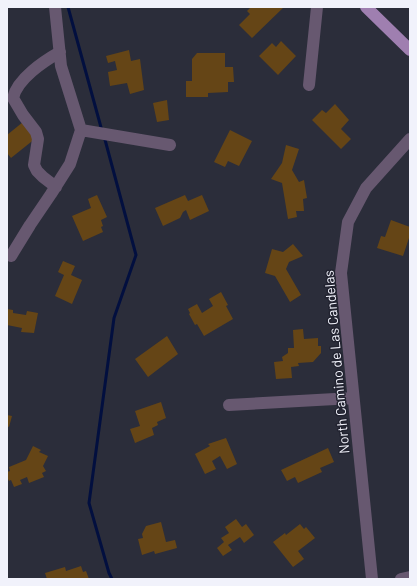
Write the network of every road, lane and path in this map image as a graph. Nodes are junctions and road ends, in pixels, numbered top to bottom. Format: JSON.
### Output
{"nodes":[{"id":1,"x":55,"y":7,"type":"edge"},
{"id":2,"x":317,"y":7,"type":"edge"},
{"id":3,"x":366,"y":7,"type":"edge"},
{"id":4,"x":410,"y":50,"type":"edge"},
{"id":5,"x":60,"y":52,"type":"junction"},
{"id":6,"x":309,"y":85,"type":"dead end"},
{"id":7,"x":80,"y":130,"type":"junction"},
{"id":8,"x":410,"y":139,"type":"edge"},
{"id":9,"x":170,"y":145,"type":"dead end"},
{"id":10,"x":56,"y":187,"type":"junction"},
{"id":11,"x":11,"y":256,"type":"dead end"},
{"id":12,"x":353,"y":398,"type":"junction"},
{"id":13,"x":229,"y":405,"type":"dead end"},
{"id":14,"x":410,"y":577,"type":"edge"},
{"id":15,"x":372,"y":579,"type":"edge"},
{"id":16,"x":401,"y":579,"type":"edge"}],
"edges":[{"from":1,"to":5,"type":"street"},
{"from":2,"to":6,"type":"street"},
{"from":3,"to":4,"type":"main road"},
{"from":5,"to":7,"type":"street"},
{"from":5,"to":10,"type":"street"},
{"from":7,"to":9,"type":"street"},
{"from":7,"to":10,"type":"street"},
{"from":8,"to":12,"type":"street","name":"North Camino de Las Candelas"},
{"from":10,"to":11,"type":"street"},
{"from":12,"to":13,"type":"street"},
{"from":12,"to":15,"type":"street","name":"North Camino de Las Candelas"},
{"from":14,"to":16,"type":"street"}]}
